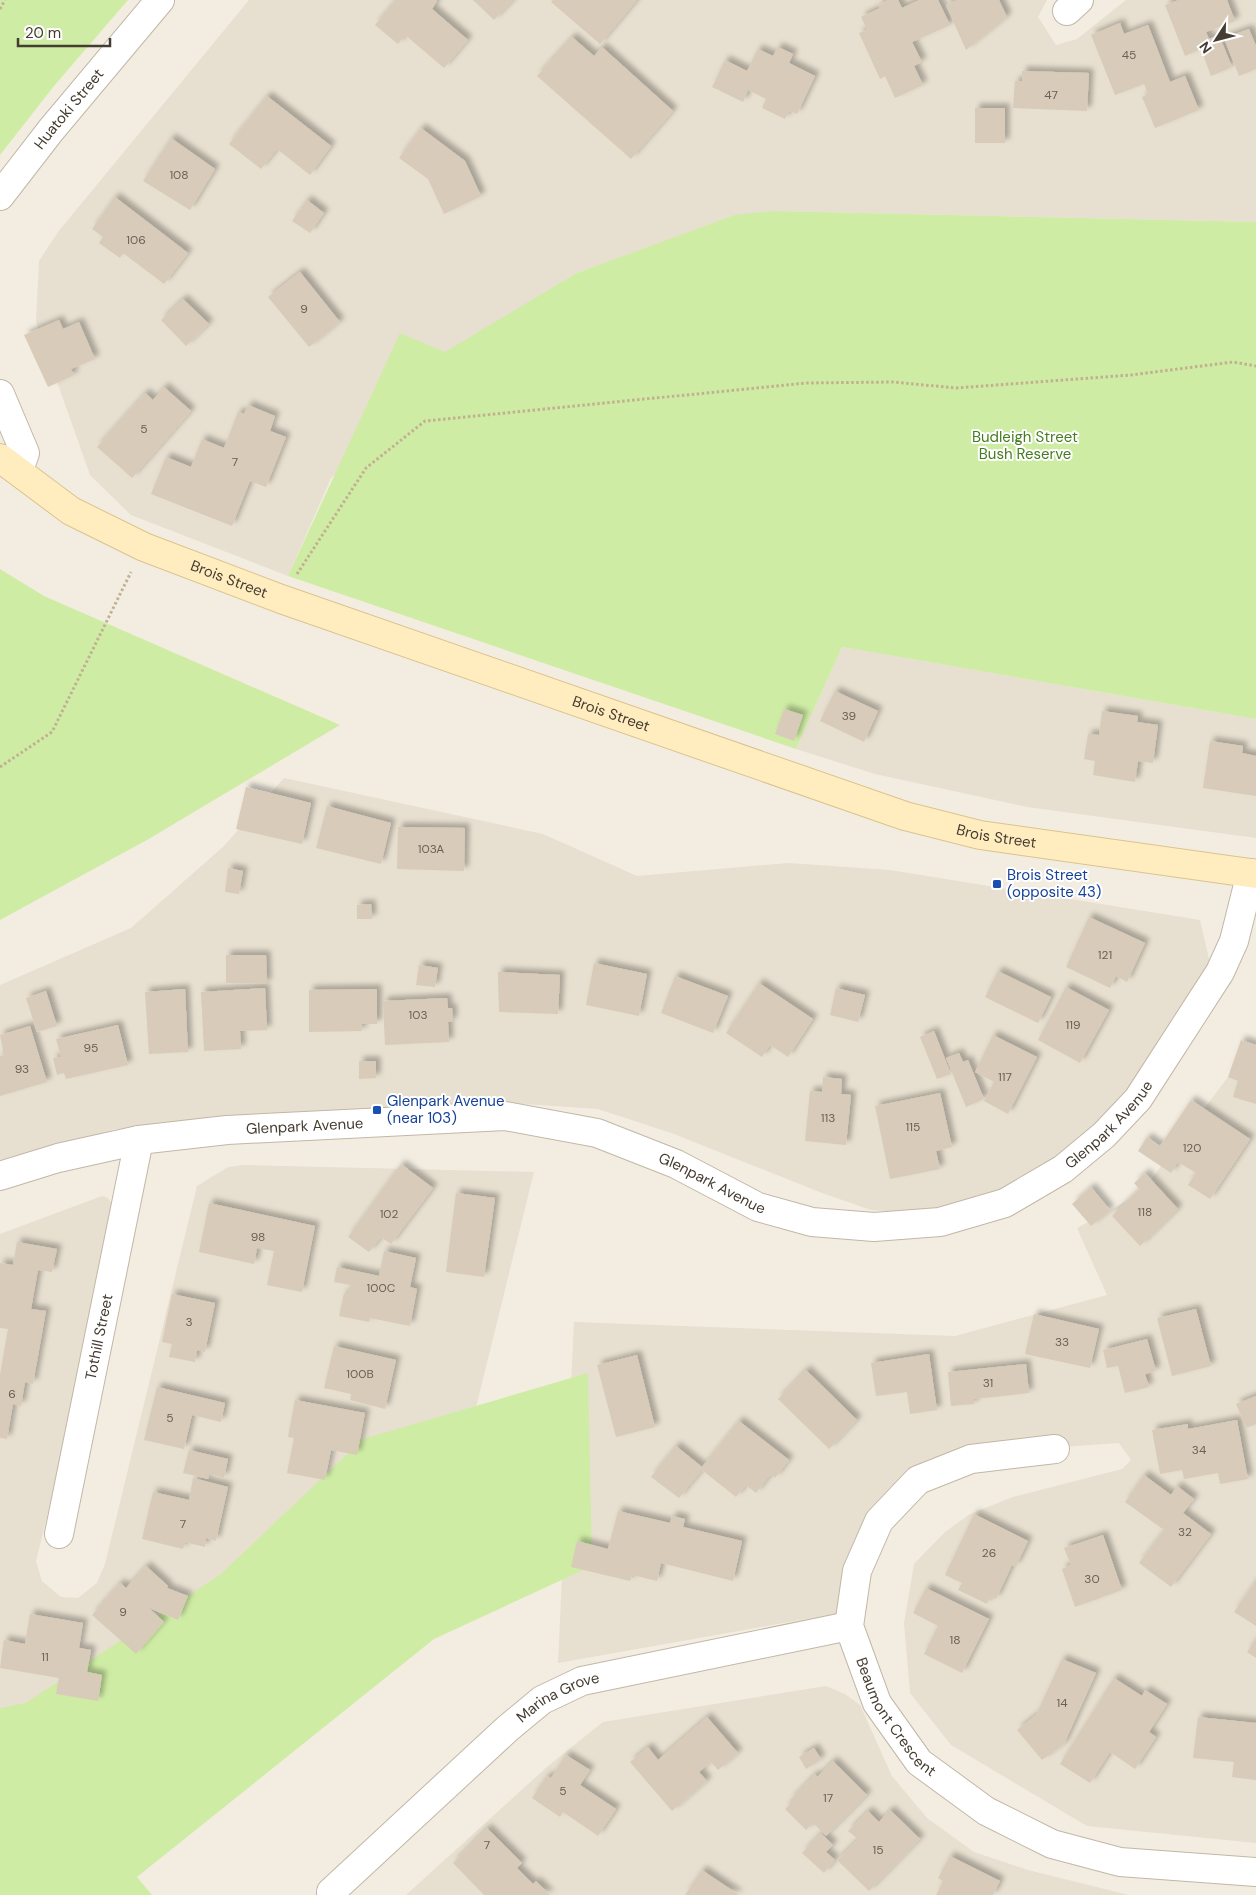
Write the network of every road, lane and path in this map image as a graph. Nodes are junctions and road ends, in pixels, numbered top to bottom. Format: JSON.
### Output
{"nodes":[{"id":1,"x":5,"y":0,"type":"edge"},
{"id":2,"x":160,"y":0,"type":"edge"},
{"id":3,"x":0,"y":9,"type":"edge"},
{"id":4,"x":0,"y":196,"type":"edge"},
{"id":5,"x":1256,"y":366,"type":"edge"},
{"id":6,"x":0,"y":394,"type":"edge"},
{"id":7,"x":10,"y":464,"type":"edge"},
{"id":8,"x":144,"y":547,"type":"junction"},
{"id":9,"x":281,"y":599,"type":"junction"},
{"id":10,"x":0,"y":768,"type":"edge"},
{"id":11,"x":1253,"y":873,"type":"edge"},
{"id":12,"x":139,"y":1140,"type":"junction"},
{"id":13,"x":0,"y":1176,"type":"edge"},
{"id":14,"x":1055,"y":1449,"type":"dead end"},
{"id":15,"x":59,"y":1534,"type":"dead end"},
{"id":16,"x":849,"y":1626,"type":"junction"},
{"id":17,"x":1256,"y":1872,"type":"edge"},
{"id":18,"x":331,"y":1892,"type":"dead end"}],
"edges":[{"from":1,"to":3,"type":"path"},
{"from":2,"to":4,"type":"street","name":"Huatoki Street"},
{"from":5,"to":9,"type":"path"},
{"from":6,"to":7,"type":"street"},
{"from":7,"to":8,"type":"main road","name":"Brois Street"},
{"from":8,"to":9,"type":"main road","name":"Brois Street"},
{"from":8,"to":10,"type":"path"},
{"from":9,"to":11,"type":"main road","name":"Brois Street"},
{"from":11,"to":12,"type":"street","name":"Glenpark Avenue"},
{"from":12,"to":13,"type":"street","name":"Glenpark Avenue"},
{"from":12,"to":15,"type":"street","name":"Tothill Street"},
{"from":14,"to":16,"type":"street","name":"Beaumont Crescent"},
{"from":16,"to":17,"type":"street","name":"Beaumont Crescent"},
{"from":16,"to":18,"type":"street","name":"Marina Grove"}]}
